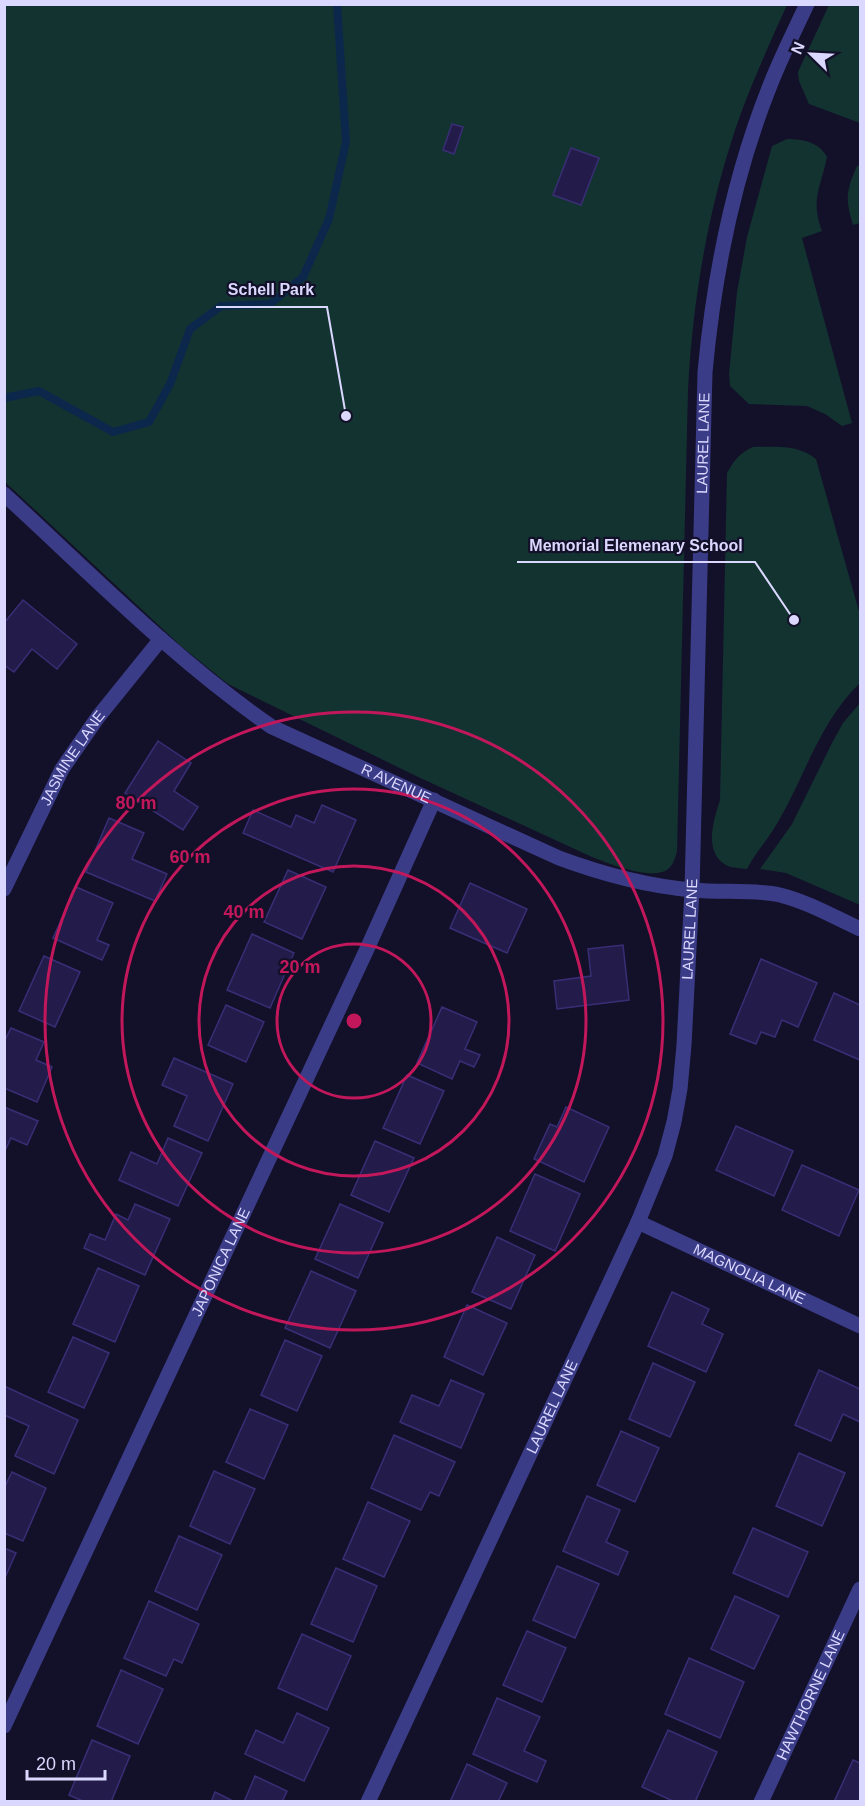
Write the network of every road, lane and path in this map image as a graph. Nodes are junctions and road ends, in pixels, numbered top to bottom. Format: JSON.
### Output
{"nodes":[{"id":1,"x":807,"y":4,"type":"edge"},
{"id":2,"x":4,"y":494,"type":"edge"},
{"id":3,"x":161,"y":639,"type":"junction"},
{"id":4,"x":434,"y":800,"type":"junction"},
{"id":5,"x":4,"y":889,"type":"edge"},
{"id":6,"x":693,"y":890,"type":"junction"},
{"id":7,"x":861,"y":929,"type":"edge"},
{"id":8,"x":638,"y":1222,"type":"junction"},
{"id":9,"x":861,"y":1326,"type":"edge"},
{"id":10,"x":861,"y":1588,"type":"edge"},
{"id":11,"x":4,"y":1726,"type":"edge"},
{"id":12,"x":368,"y":1802,"type":"edge"},
{"id":13,"x":761,"y":1802,"type":"edge"}],
"edges":[{"from":1,"to":6,"type":"street","name":"LAUREL LANE"},
{"from":2,"to":3,"type":"street","name":"R AVENUE"},
{"from":3,"to":4,"type":"street","name":"R AVENUE"},
{"from":3,"to":5,"type":"street","name":"JASMINE LANE"},
{"from":4,"to":6,"type":"street","name":"R AVENUE"},
{"from":4,"to":11,"type":"street","name":"JAPONICA LANE"},
{"from":6,"to":7,"type":"street","name":"R AVENUE"},
{"from":6,"to":8,"type":"street","name":"LAUREL LANE"},
{"from":8,"to":9,"type":"street","name":"MAGNOLIA LANE"},
{"from":8,"to":12,"type":"street","name":"LAUREL LANE"},
{"from":10,"to":13,"type":"street","name":"HAWTHORNE LANE"}]}
